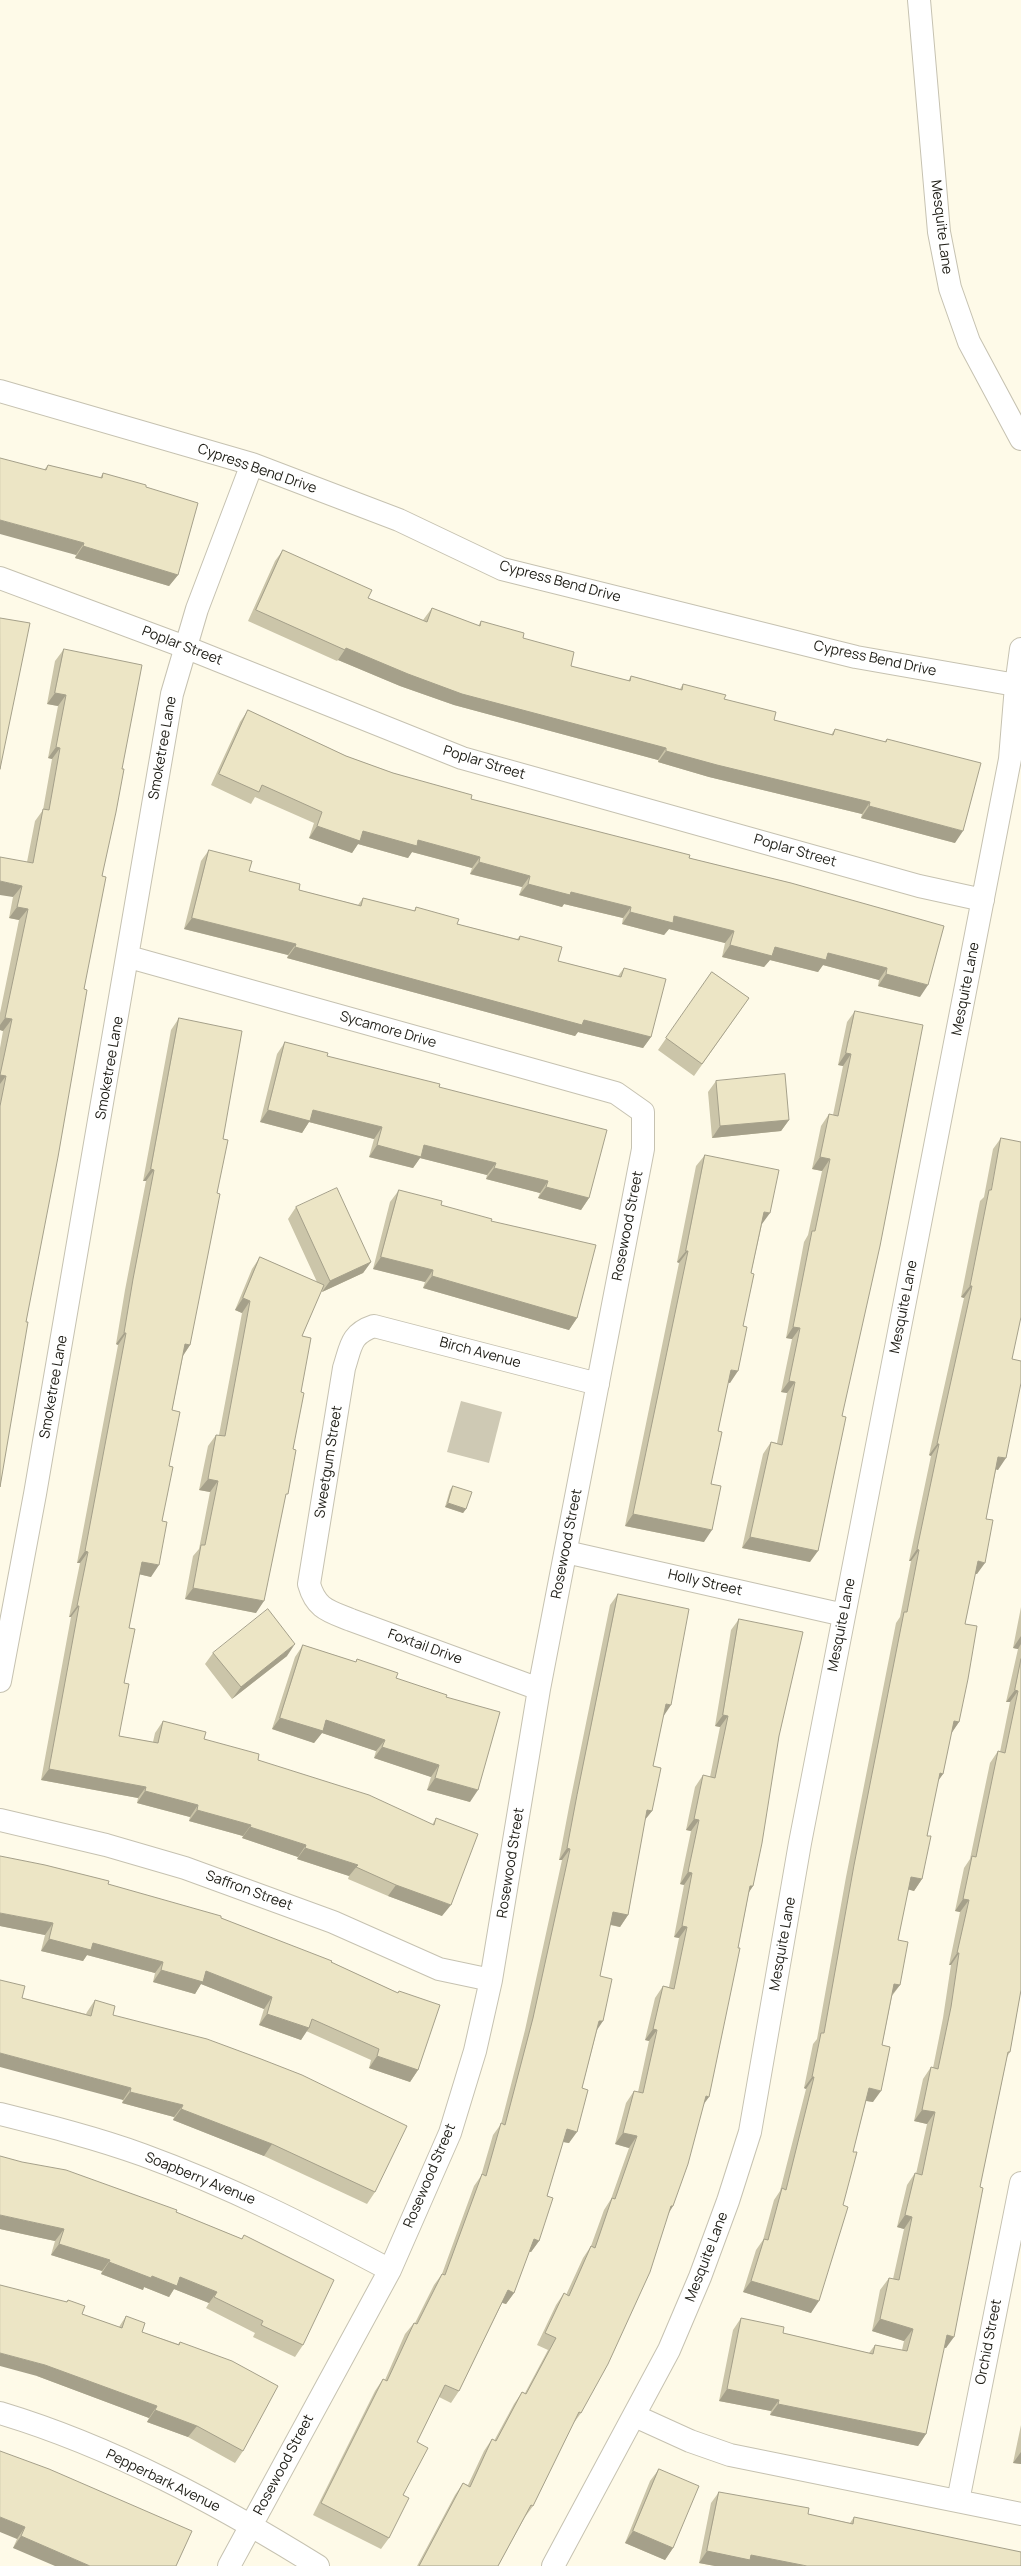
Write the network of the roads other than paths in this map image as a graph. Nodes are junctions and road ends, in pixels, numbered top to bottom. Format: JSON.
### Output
{"nodes":[{"id":1,"x":920,"y":0,"type":"edge"},
{"id":2,"x":0,"y":391,"type":"edge"},
{"id":3,"x":1021,"y":439,"type":"edge"},
{"id":4,"x":252,"y":464,"type":"junction"},
{"id":5,"x":0,"y":578,"type":"edge"},
{"id":6,"x":185,"y":647,"type":"junction"},
{"id":7,"x":1021,"y":649,"type":"edge"},
{"id":8,"x":1018,"y":686,"type":"edge"},
{"id":9,"x":983,"y":900,"type":"junction"},
{"id":10,"x":129,"y":958,"type":"junction"},
{"id":11,"x":643,"y":1112,"type":"joint"},
{"id":12,"x":363,"y":1329,"type":"joint"},
{"id":13,"x":598,"y":1384,"type":"junction"},
{"id":14,"x":566,"y":1552,"type":"junction"},
{"id":15,"x":313,"y":1599,"type":"joint"},
{"id":16,"x":844,"y":1615,"type":"junction"},
{"id":17,"x":0,"y":1681,"type":"edge"},
{"id":18,"x":539,"y":1689,"type":"junction"},
{"id":19,"x":0,"y":1820,"type":"edge"},
{"id":20,"x":491,"y":1980,"type":"junction"},
{"id":21,"x":0,"y":2114,"type":"edge"},
{"id":22,"x":1021,"y":2183,"type":"edge"},
{"id":23,"x":1017,"y":2224,"type":"edge"},
{"id":24,"x":390,"y":2270,"type":"junction"},
{"id":25,"x":0,"y":2413,"type":"edge"},
{"id":26,"x":635,"y":2416,"type":"junction"},
{"id":27,"x":958,"y":2501,"type":"junction"},
{"id":28,"x":1021,"y":2514,"type":"edge"},
{"id":29,"x":252,"y":2525,"type":"junction"},
{"id":30,"x":229,"y":2566,"type":"edge"},
{"id":31,"x":318,"y":2566,"type":"edge"},
{"id":32,"x":553,"y":2566,"type":"edge"}],
"edges":[{"from":1,"to":3,"type":"street","name":"Mesquite Lane"},
{"from":2,"to":4,"type":"street","name":"Cypress Bend Drive"},
{"from":4,"to":6,"type":"street","name":"Smoketree Lane"},
{"from":4,"to":8,"type":"street","name":"Cypress Bend Drive"},
{"from":5,"to":6,"type":"street","name":"Poplar Street"},
{"from":6,"to":9,"type":"street","name":"Poplar Street"},
{"from":6,"to":10,"type":"street","name":"Smoketree Lane"},
{"from":7,"to":8,"type":"street","name":"Mesquite Lane"},
{"from":8,"to":9,"type":"street","name":"Mesquite Lane"},
{"from":9,"to":16,"type":"street","name":"Mesquite Lane"},
{"from":10,"to":11,"type":"street","name":"Sycamore Drive"},
{"from":10,"to":17,"type":"street","name":"Smoketree Lane"},
{"from":11,"to":13,"type":"street","name":"Rosewood Street"},
{"from":12,"to":13,"type":"street","name":"Birch Avenue"},
{"from":12,"to":15,"type":"street","name":"Sweetgum Street"},
{"from":13,"to":14,"type":"street","name":"Rosewood Street"},
{"from":14,"to":16,"type":"street","name":"Holly Street"},
{"from":14,"to":18,"type":"street","name":"Rosewood Street"},
{"from":15,"to":18,"type":"street","name":"Foxtail Drive"},
{"from":16,"to":26,"type":"street","name":"Mesquite Lane"},
{"from":18,"to":20,"type":"street","name":"Rosewood Street"},
{"from":19,"to":20,"type":"street","name":"Saffron Street"},
{"from":20,"to":24,"type":"street","name":"Rosewood Street"},
{"from":21,"to":24,"type":"street","name":"Soapberry Avenue"},
{"from":22,"to":23,"type":"street","name":"Orchid Street"},
{"from":23,"to":27,"type":"street","name":"Orchid Street"},
{"from":24,"to":29,"type":"street","name":"Rosewood Street"},
{"from":25,"to":29,"type":"street","name":"Pepperbark Avenue"},
{"from":26,"to":27,"type":"street"},
{"from":26,"to":32,"type":"street","name":"Mesquite Lane"},
{"from":27,"to":28,"type":"street"},
{"from":29,"to":30,"type":"street","name":"Rosewood Street"},
{"from":29,"to":31,"type":"street","name":"Pepperbark Avenue"}]}
